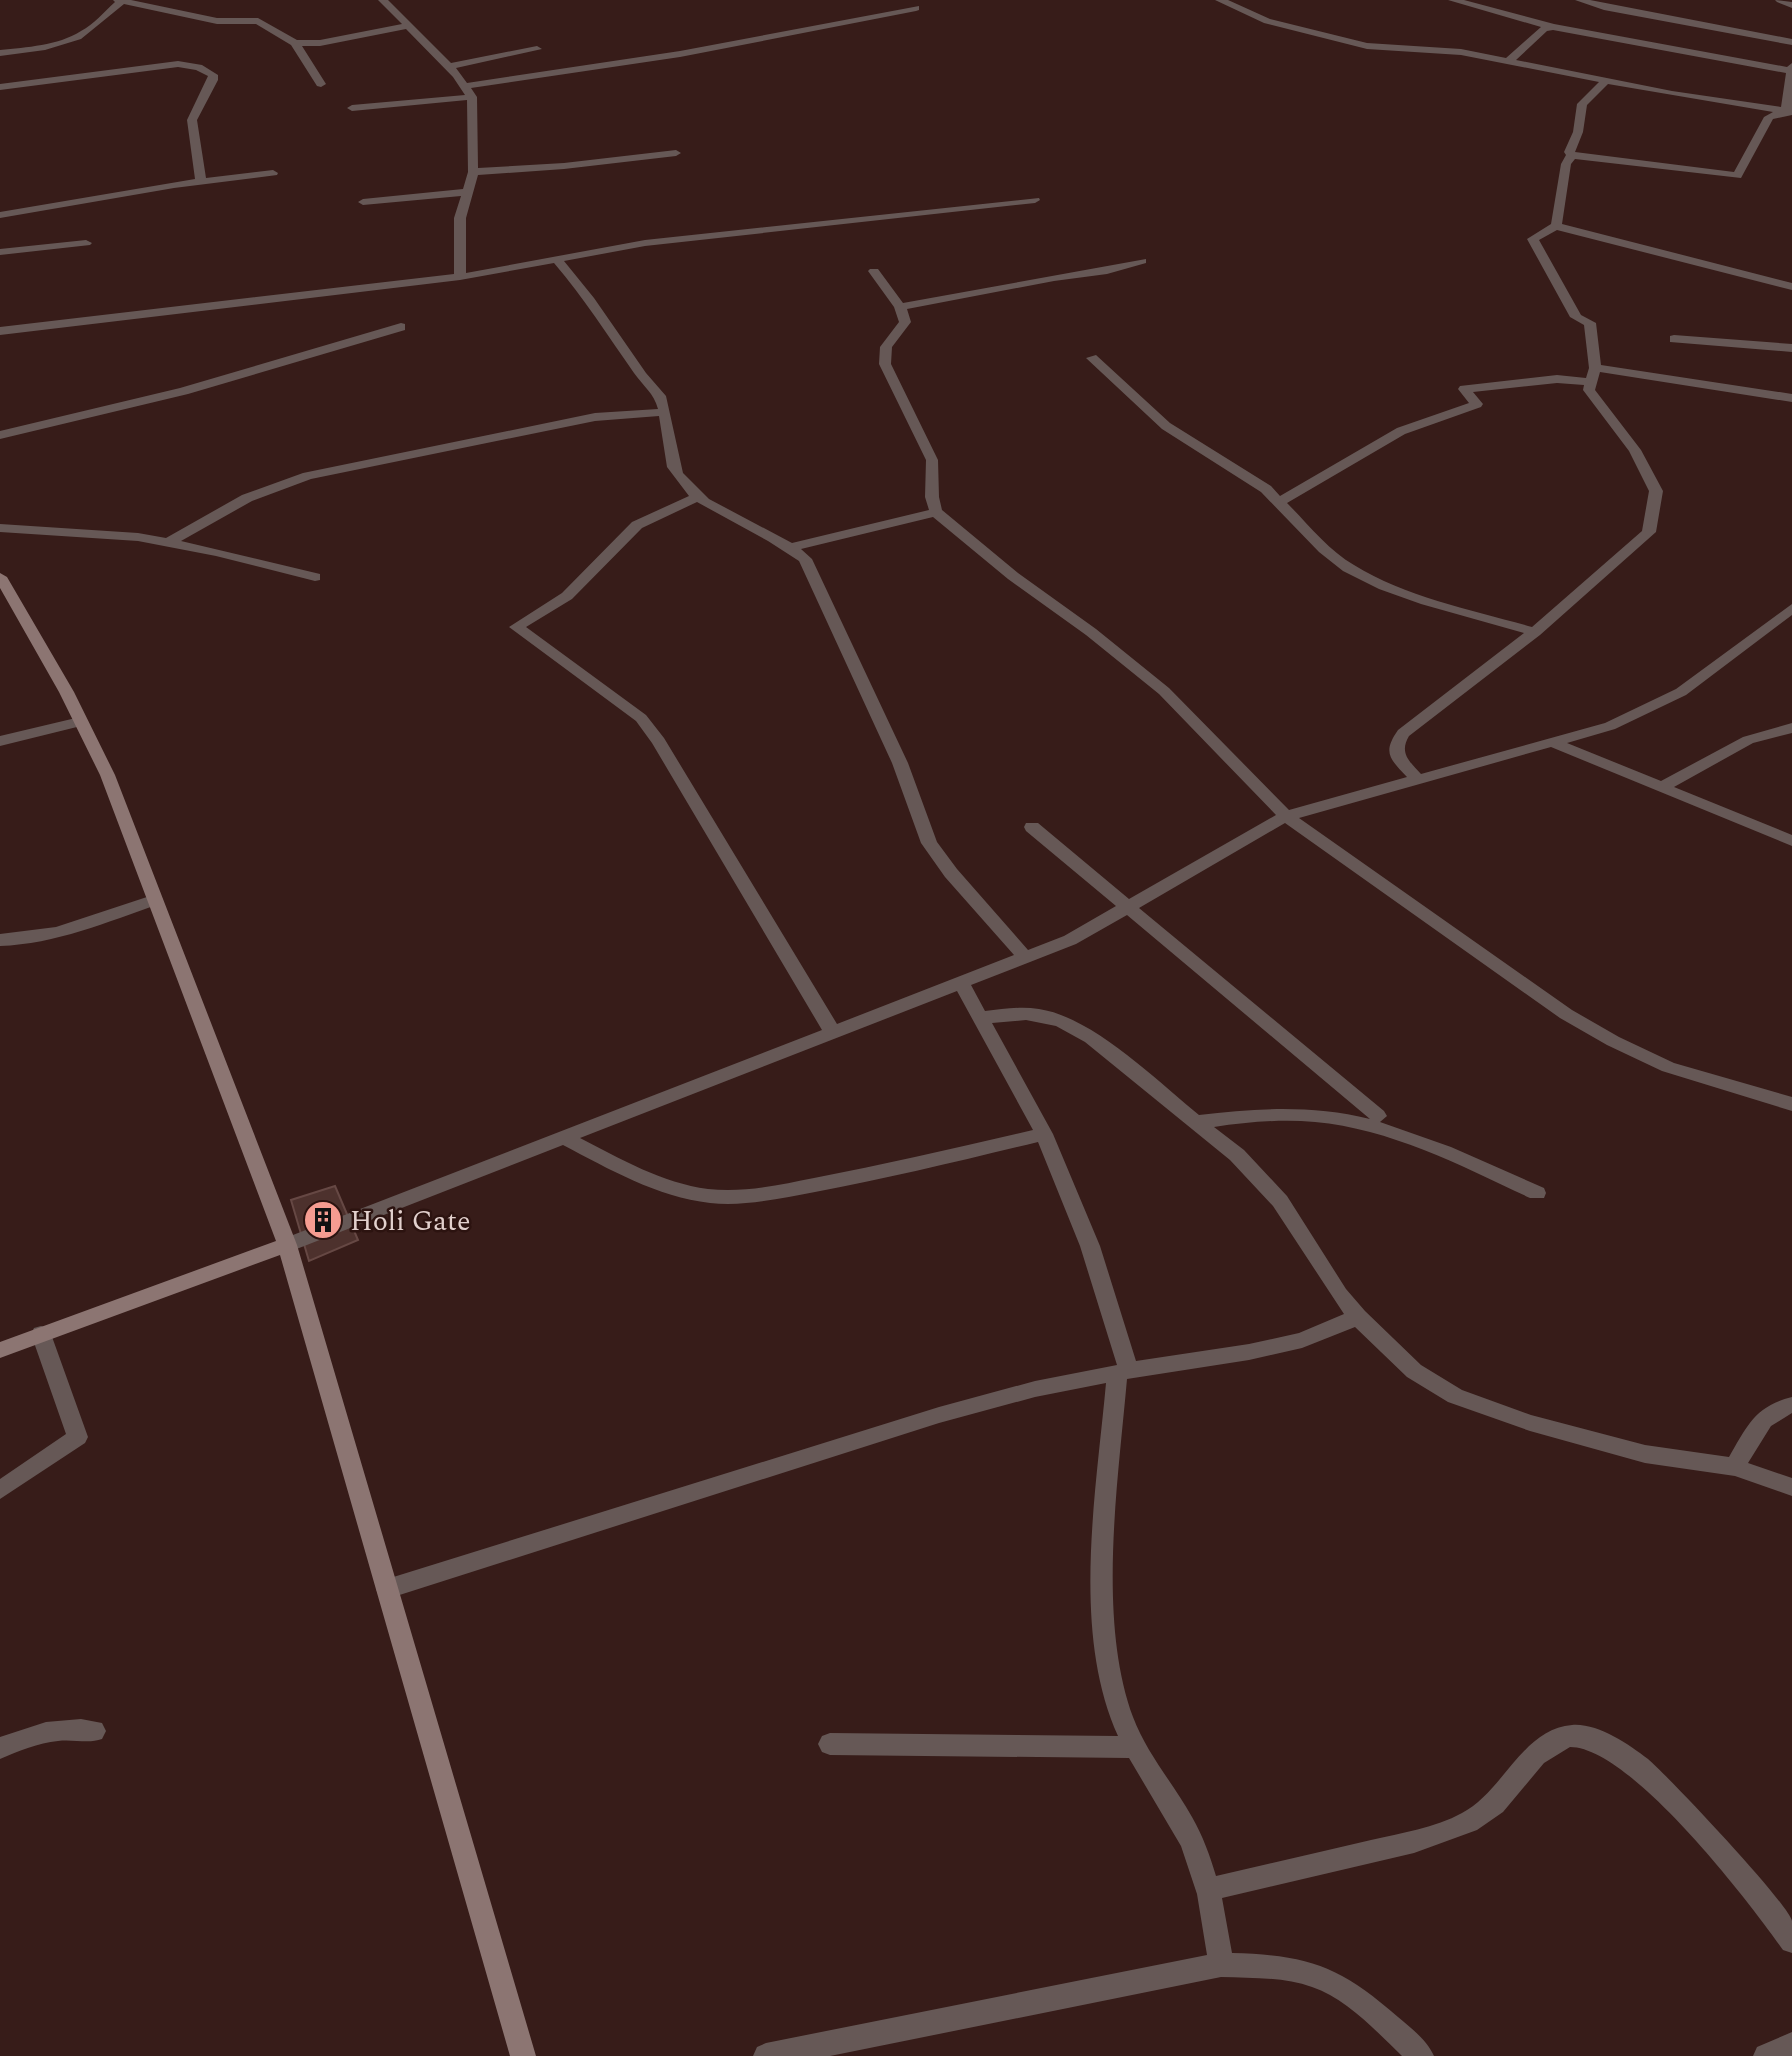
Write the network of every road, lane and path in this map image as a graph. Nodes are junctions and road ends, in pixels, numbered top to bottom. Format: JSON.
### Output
{"nodes":[{"id":1,"x":383,"y":0,"type":"edge"},
{"id":2,"x":1220,"y":0,"type":"edge"},
{"id":3,"x":1453,"y":0,"type":"edge"},
{"id":4,"x":1580,"y":0,"type":"edge"},
{"id":5,"x":1780,"y":0,"type":"edge"},
{"id":6,"x":119,"y":1,"type":"edge"},
{"id":7,"x":1792,"y":5,"type":"edge"},
{"id":8,"x":916,"y":8,"type":"dead end"},
{"id":9,"x":407,"y":26,"type":"junction"},
{"id":10,"x":1553,"y":27,"type":"junction"},
{"id":11,"x":1792,"y":42,"type":"edge"},
{"id":12,"x":295,"y":43,"type":"junction"},
{"id":13,"x":537,"y":49,"type":"dead end"},
{"id":14,"x":0,"y":53,"type":"edge"},
{"id":15,"x":1509,"y":61,"type":"junction"},
{"id":16,"x":1792,"y":66,"type":"edge"},
{"id":17,"x":448,"y":67,"type":"junction"},
{"id":18,"x":1791,"y":72,"type":"edge"},
{"id":19,"x":1606,"y":80,"type":"junction"},
{"id":20,"x":321,"y":84,"type":"dead end"},
{"id":21,"x":464,"y":86,"type":"junction"},
{"id":22,"x":0,"y":87,"type":"edge"},
{"id":23,"x":472,"y":97,"type":"junction"},
{"id":24,"x":352,"y":108,"type":"dead end"},
{"id":25,"x":1788,"y":111,"type":"edge"},
{"id":26,"x":676,"y":153,"type":"dead end"},
{"id":27,"x":1572,"y":155,"type":"junction"},
{"id":28,"x":473,"y":172,"type":"junction"},
{"id":29,"x":273,"y":173,"type":"dead end"},
{"id":30,"x":201,"y":182,"type":"junction"},
{"id":31,"x":467,"y":192,"type":"junction"},
{"id":32,"x":1035,"y":200,"type":"dead end"},
{"id":33,"x":363,"y":202,"type":"dead end"},
{"id":34,"x":0,"y":215,"type":"edge"},
{"id":35,"x":1556,"y":226,"type":"junction"},
{"id":36,"x":86,"y":243,"type":"dead end"},
{"id":37,"x":0,"y":252,"type":"edge"},
{"id":38,"x":558,"y":260,"type":"junction"},
{"id":39,"x":1142,"y":261,"type":"dead end"},
{"id":40,"x":874,"y":271,"type":"dead end"},
{"id":41,"x":460,"y":277,"type":"junction"},
{"id":42,"x":1792,"y":287,"type":"edge"},
{"id":43,"x":900,"y":307,"type":"junction"},
{"id":44,"x":401,"y":327,"type":"dead end"},
{"id":45,"x":0,"y":331,"type":"edge"},
{"id":46,"x":1674,"y":339,"type":"dead end"},
{"id":47,"x":1792,"y":348,"type":"edge"},
{"id":48,"x":1092,"y":358,"type":"dead end"},
{"id":49,"x":1593,"y":375,"type":"junction"},
{"id":50,"x":1791,"y":398,"type":"edge"},
{"id":51,"x":665,"y":412,"type":"junction"},
{"id":52,"x":0,"y":435,"type":"edge"},
{"id":53,"x":697,"y":497,"type":"junction"},
{"id":54,"x":1280,"y":501,"type":"junction"},
{"id":55,"x":936,"y":512,"type":"junction"},
{"id":56,"x":0,"y":528,"type":"edge"},
{"id":57,"x":168,"y":543,"type":"junction"},
{"id":58,"x":792,"y":547,"type":"junction"},
{"id":59,"x":315,"y":577,"type":"dead end"},
{"id":60,"x":2,"y":584,"type":"edge"},
{"id":61,"x":1792,"y":607,"type":"edge"},
{"id":62,"x":1535,"y":632,"type":"junction"},
{"id":63,"x":80,"y":722,"type":"junction"},
{"id":64,"x":1792,"y":728,"type":"edge"},
{"id":65,"x":0,"y":741,"type":"edge"},
{"id":66,"x":1552,"y":742,"type":"junction"},
{"id":67,"x":1419,"y":780,"type":"junction"},
{"id":68,"x":1662,"y":787,"type":"junction"},
{"id":69,"x":1286,"y":816,"type":"junction"},
{"id":70,"x":1032,"y":827,"type":"dead end"},
{"id":71,"x":1792,"y":841,"type":"edge"},
{"id":72,"x":153,"y":900,"type":"junction"},
{"id":73,"x":1127,"y":908,"type":"junction"},
{"id":74,"x":0,"y":940,"type":"edge"},
{"id":75,"x":1025,"y":957,"type":"junction"},
{"id":76,"x":961,"y":983,"type":"junction"},
{"id":77,"x":981,"y":1017,"type":"junction"},
{"id":78,"x":834,"y":1033,"type":"junction"},
{"id":79,"x":1792,"y":1104,"type":"edge"},
{"id":80,"x":1378,"y":1116,"type":"dead end"},
{"id":81,"x":1196,"y":1122,"type":"junction"},
{"id":82,"x":1044,"y":1134,"type":"junction"},
{"id":83,"x":565,"y":1138,"type":"junction"},
{"id":84,"x":1537,"y":1193,"type":"dead end"},
{"id":85,"x":287,"y":1245,"type":"junction"},
{"id":86,"x":1357,"y":1317,"type":"junction"},
{"id":87,"x":41,"y":1334,"type":"junction"},
{"id":88,"x":0,"y":1350,"type":"edge"},
{"id":89,"x":1123,"y":1372,"type":"junction"},
{"id":90,"x":1792,"y":1405,"type":"edge"},
{"id":91,"x":1735,"y":1467,"type":"junction"},
{"id":92,"x":1792,"y":1487,"type":"edge"},
{"id":93,"x":0,"y":1490,"type":"edge"},
{"id":94,"x":387,"y":1589,"type":"junction"},
{"id":95,"x":94,"y":1731,"type":"dead end"},
{"id":96,"x":830,"y":1744,"type":"dead end"},
{"id":97,"x":1135,"y":1747,"type":"junction"},
{"id":98,"x":0,"y":1748,"type":"edge"},
{"id":99,"x":1208,"y":1890,"type":"junction"},
{"id":100,"x":1792,"y":1941,"type":"edge"},
{"id":101,"x":1222,"y":1965,"type":"junction"},
{"id":102,"x":1792,"y":2045,"type":"edge"},
{"id":103,"x":523,"y":2056,"type":"edge"},
{"id":104,"x":766,"y":2056,"type":"edge"},
{"id":105,"x":1421,"y":2056,"type":"edge"},
{"id":106,"x":1766,"y":2056,"type":"edge"}],
"edges":[{"from":1,"to":9,"type":"street"},
{"from":2,"to":15,"type":"street"},
{"from":3,"to":10,"type":"street"},
{"from":4,"to":11,"type":"street"},
{"from":5,"to":7,"type":"street"},
{"from":6,"to":12,"type":"street"},
{"from":6,"to":14,"type":"street"},
{"from":8,"to":21,"type":"street"},
{"from":9,"to":12,"type":"street"},
{"from":9,"to":17,"type":"street"},
{"from":10,"to":15,"type":"street"},
{"from":10,"to":18,"type":"street"},
{"from":12,"to":20,"type":"street"},
{"from":13,"to":17,"type":"street"},
{"from":15,"to":19,"type":"street"},
{"from":16,"to":18,"type":"street"},
{"from":17,"to":21,"type":"street"},
{"from":18,"to":25,"type":"street"},
{"from":19,"to":25,"type":"street"},
{"from":19,"to":27,"type":"street"},
{"from":21,"to":23,"type":"street"},
{"from":22,"to":30,"type":"street"},
{"from":23,"to":24,"type":"street"},
{"from":23,"to":28,"type":"street"},
{"from":25,"to":27,"type":"street"},
{"from":26,"to":28,"type":"street"},
{"from":27,"to":35,"type":"street"},
{"from":28,"to":31,"type":"street"},
{"from":29,"to":30,"type":"street"},
{"from":30,"to":34,"type":"street"},
{"from":31,"to":33,"type":"street"},
{"from":31,"to":41,"type":"street"},
{"from":32,"to":38,"type":"street"},
{"from":35,"to":42,"type":"street"},
{"from":35,"to":49,"type":"street"},
{"from":36,"to":37,"type":"street"},
{"from":38,"to":41,"type":"street"},
{"from":38,"to":51,"type":"street"},
{"from":39,"to":43,"type":"street"},
{"from":40,"to":43,"type":"street"},
{"from":41,"to":45,"type":"street"},
{"from":43,"to":55,"type":"street"},
{"from":44,"to":52,"type":"street"},
{"from":46,"to":47,"type":"street"},
{"from":48,"to":54,"type":"street"},
{"from":49,"to":50,"type":"street"},
{"from":49,"to":54,"type":"street"},
{"from":49,"to":62,"type":"street"},
{"from":51,"to":53,"type":"street"},
{"from":51,"to":57,"type":"street"},
{"from":53,"to":58,"type":"street"},
{"from":53,"to":78,"type":"street"},
{"from":54,"to":62,"type":"street"},
{"from":55,"to":58,"type":"street"},
{"from":55,"to":69,"type":"street"},
{"from":56,"to":57,"type":"street"},
{"from":57,"to":59,"type":"street"},
{"from":58,"to":75,"type":"street"},
{"from":60,"to":63,"type":"street"},
{"from":61,"to":66,"type":"street"},
{"from":62,"to":67,"type":"street"},
{"from":63,"to":65,"type":"street"},
{"from":63,"to":72,"type":"street"},
{"from":64,"to":68,"type":"street"},
{"from":66,"to":67,"type":"street"},
{"from":66,"to":68,"type":"street"},
{"from":67,"to":69,"type":"street"},
{"from":68,"to":71,"type":"street"},
{"from":69,"to":73,"type":"street"},
{"from":69,"to":79,"type":"street"},
{"from":70,"to":73,"type":"street"},
{"from":72,"to":74,"type":"street"},
{"from":72,"to":85,"type":"street"},
{"from":73,"to":75,"type":"street"},
{"from":73,"to":80,"type":"street"},
{"from":75,"to":76,"type":"street"},
{"from":76,"to":77,"type":"street"},
{"from":76,"to":78,"type":"street"},
{"from":77,"to":81,"type":"street"},
{"from":77,"to":82,"type":"street"},
{"from":78,"to":83,"type":"street"},
{"from":81,"to":84,"type":"street"},
{"from":81,"to":86,"type":"street"},
{"from":82,"to":83,"type":"street"},
{"from":82,"to":89,"type":"street"},
{"from":83,"to":85,"type":"street"},
{"from":85,"to":87,"type":"street"},
{"from":85,"to":94,"type":"street"},
{"from":86,"to":89,"type":"street"},
{"from":86,"to":91,"type":"street"},
{"from":87,"to":88,"type":"street"},
{"from":87,"to":93,"type":"street"},
{"from":89,"to":94,"type":"street"},
{"from":89,"to":97,"type":"street"},
{"from":90,"to":91,"type":"street"},
{"from":91,"to":92,"type":"street"},
{"from":94,"to":103,"type":"street"},
{"from":95,"to":98,"type":"street"},
{"from":96,"to":97,"type":"street"},
{"from":97,"to":99,"type":"street"},
{"from":99,"to":100,"type":"street"},
{"from":99,"to":101,"type":"street"},
{"from":101,"to":104,"type":"street"},
{"from":101,"to":105,"type":"street"},
{"from":102,"to":106,"type":"street"}]}
